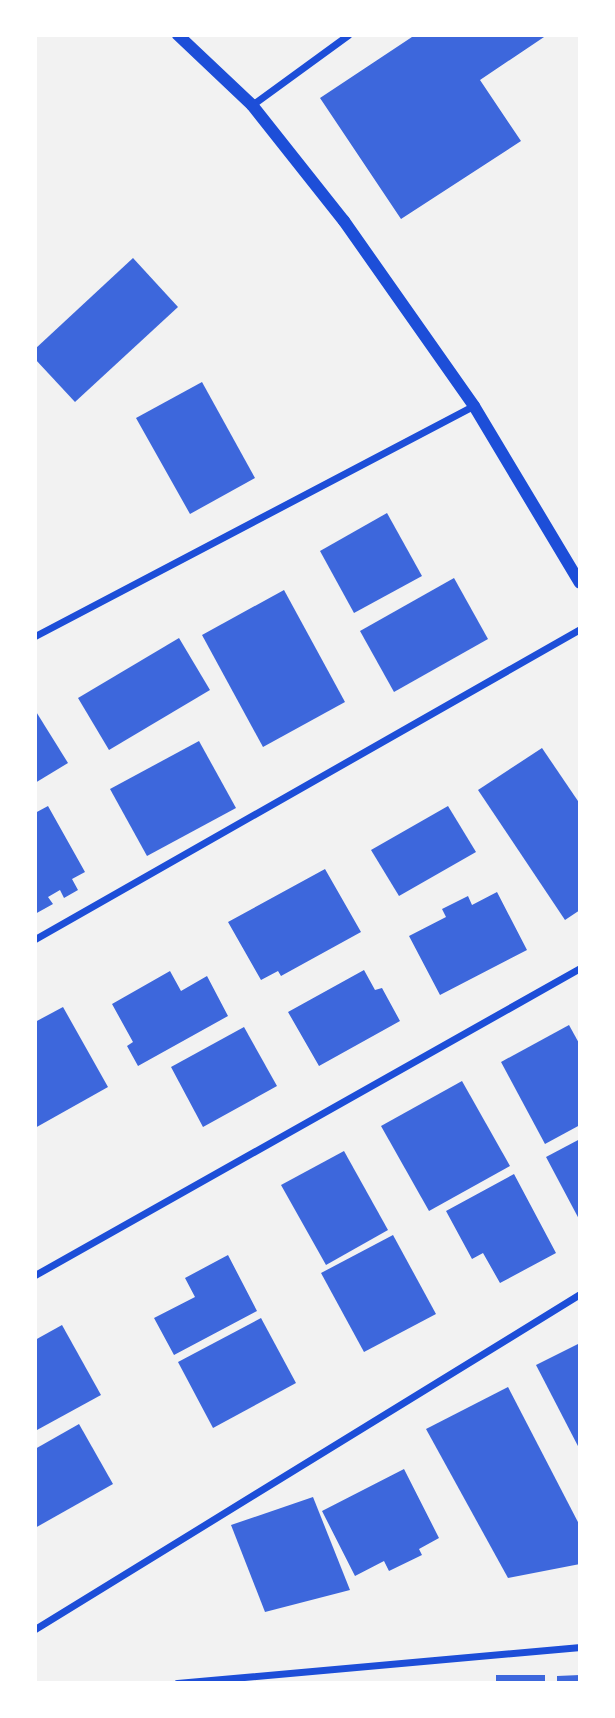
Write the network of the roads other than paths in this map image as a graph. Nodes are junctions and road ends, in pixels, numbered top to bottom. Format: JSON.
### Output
{"nodes":[{"id":1,"x":178,"y":35,"type":"edge"},
{"id":2,"x":348,"y":35,"type":"edge"},
{"id":3,"x":252,"y":105,"type":"junction"},
{"id":4,"x":474,"y":406,"type":"junction"},
{"id":5,"x":580,"y":583,"type":"edge"},
{"id":6,"x":580,"y":629,"type":"edge"},
{"id":7,"x":35,"y":636,"type":"edge"},
{"id":8,"x":35,"y":939,"type":"edge"},
{"id":9,"x":580,"y":968,"type":"edge"},
{"id":10,"x":35,"y":1275,"type":"edge"},
{"id":11,"x":580,"y":1294,"type":"edge"},
{"id":12,"x":35,"y":1629,"type":"edge"},
{"id":13,"x":580,"y":1647,"type":"edge"},
{"id":14,"x":261,"y":1679,"type":"edge"},
{"id":15,"x":177,"y":1683,"type":"edge"}],
"edges":[{"from":1,"to":3,"type":"street"},
{"from":2,"to":3,"type":"street"},
{"from":3,"to":4,"type":"street"},
{"from":4,"to":5,"type":"street"},
{"from":4,"to":7,"type":"street"},
{"from":6,"to":8,"type":"street"},
{"from":9,"to":10,"type":"street"},
{"from":11,"to":12,"type":"street"},
{"from":13,"to":14,"type":"street"},
{"from":14,"to":15,"type":"street"}]}
